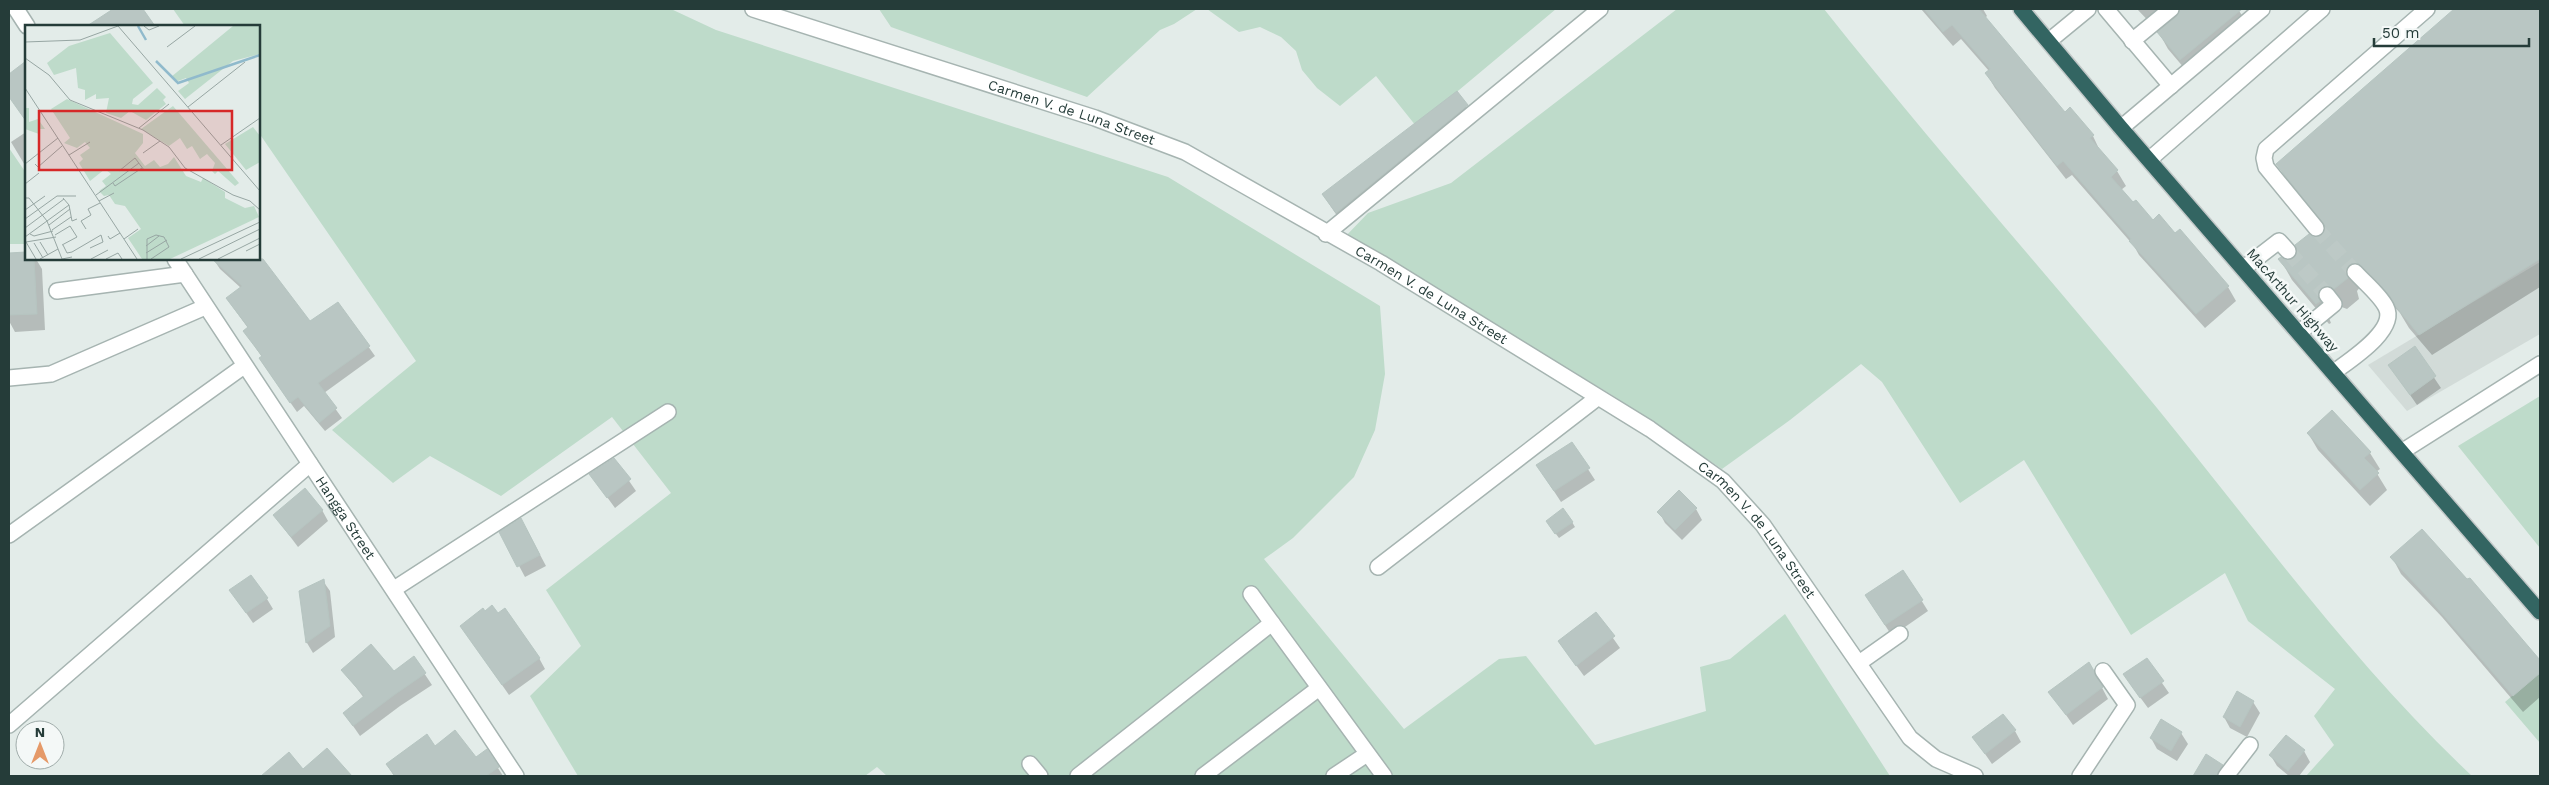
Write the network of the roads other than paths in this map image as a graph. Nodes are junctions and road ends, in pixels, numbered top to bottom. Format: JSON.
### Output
{"nodes":[{"id":1,"x":16,"y":9,"type":"edge"},
{"id":2,"x":753,"y":9,"type":"edge"},
{"id":3,"x":1600,"y":9,"type":"edge"},
{"id":4,"x":2022,"y":9,"type":"edge"},
{"id":5,"x":2088,"y":9,"type":"edge"},
{"id":6,"x":2106,"y":9,"type":"edge"},
{"id":7,"x":2171,"y":9,"type":"edge"},
{"id":8,"x":2262,"y":9,"type":"edge"},
{"id":9,"x":2322,"y":9,"type":"edge"},
{"id":10,"x":2426,"y":9,"type":"edge"},
{"id":11,"x":26,"y":25,"type":"edge"},
{"id":12,"x":2050,"y":41,"type":"junction"},
{"id":13,"x":2132,"y":41,"type":"junction"},
{"id":14,"x":2171,"y":86,"type":"junction"},
{"id":15,"x":2121,"y":128,"type":"junction"},
{"id":16,"x":2150,"y":159,"type":"junction"},
{"id":17,"x":2316,"y":228,"type":"tunnel mouth"},
{"id":18,"x":1326,"y":234,"type":"junction"},
{"id":19,"x":2288,"y":251,"type":"tunnel mouth"},
{"id":20,"x":176,"y":260,"type":"edge"},
{"id":21,"x":2244,"y":268,"type":"junction"},
{"id":22,"x":2355,"y":272,"type":"tunnel mouth"},
{"id":23,"x":185,"y":274,"type":"junction"},
{"id":24,"x":57,"y":291,"type":"dead end"},
{"id":25,"x":2327,"y":295,"type":"dead end"},
{"id":26,"x":205,"y":307,"type":"junction"},
{"id":27,"x":2300,"y":332,"type":"junction"},
{"id":28,"x":2540,"y":364,"type":"edge"},
{"id":29,"x":244,"y":366,"type":"junction"},
{"id":30,"x":2334,"y":372,"type":"junction"},
{"id":31,"x":9,"y":378,"type":"edge"},
{"id":32,"x":1597,"y":398,"type":"junction"},
{"id":33,"x":668,"y":412,"type":"dead end"},
{"id":34,"x":2403,"y":451,"type":"junction"},
{"id":35,"x":310,"y":464,"type":"junction"},
{"id":36,"x":9,"y":535,"type":"edge"},
{"id":37,"x":1378,"y":567,"type":"dead end"},
{"id":38,"x":394,"y":588,"type":"junction"},
{"id":39,"x":1252,"y":594,"type":"dead end"},
{"id":40,"x":2540,"y":612,"type":"edge"},
{"id":41,"x":1272,"y":623,"type":"junction"},
{"id":42,"x":1900,"y":634,"type":"dead end"},
{"id":43,"x":1859,"y":663,"type":"junction"},
{"id":44,"x":2103,"y":672,"type":"dead end"},
{"id":45,"x":1319,"y":688,"type":"junction"},
{"id":46,"x":9,"y":725,"type":"edge"},
{"id":47,"x":2250,"y":746,"type":"dead end"},
{"id":48,"x":1367,"y":754,"type":"junction"},
{"id":49,"x":1030,"y":764,"type":"dead end"},
{"id":50,"x":516,"y":776,"type":"edge"},
{"id":51,"x":1040,"y":776,"type":"edge"},
{"id":52,"x":1078,"y":776,"type":"edge"},
{"id":53,"x":1203,"y":776,"type":"edge"},
{"id":54,"x":1334,"y":776,"type":"edge"},
{"id":55,"x":1384,"y":776,"type":"edge"},
{"id":56,"x":1975,"y":776,"type":"edge"},
{"id":57,"x":2080,"y":776,"type":"edge"},
{"id":58,"x":2226,"y":776,"type":"edge"}],
"edges":[{"from":1,"to":11,"type":"street"},
{"from":2,"to":18,"type":"street","name":"Carmen V. de Luna Street"},
{"from":3,"to":18,"type":"street"},
{"from":4,"to":12,"type":"highway","name":"MacArthur Highway"},
{"from":5,"to":12,"type":"street"},
{"from":6,"to":13,"type":"street"},
{"from":7,"to":13,"type":"street"},
{"from":8,"to":14,"type":"street"},
{"from":9,"to":16,"type":"street"},
{"from":10,"to":17,"type":"street"},
{"from":12,"to":15,"type":"highway","name":"MacArthur Highway"},
{"from":13,"to":14,"type":"street"},
{"from":14,"to":15,"type":"street"},
{"from":15,"to":16,"type":"highway","name":"MacArthur Highway"},
{"from":16,"to":21,"type":"highway","name":"MacArthur Highway"},
{"from":18,"to":32,"type":"street","name":"Carmen V. de Luna Street"},
{"from":19,"to":21,"type":"street"},
{"from":20,"to":23,"type":"street","name":"Hangga Street"},
{"from":21,"to":27,"type":"highway","name":"MacArthur Highway"},
{"from":22,"to":30,"type":"street"},
{"from":23,"to":24,"type":"street"},
{"from":23,"to":26,"type":"street","name":"Hangga Street"},
{"from":25,"to":27,"type":"street"},
{"from":26,"to":29,"type":"street","name":"Hangga Street"},
{"from":26,"to":31,"type":"street"},
{"from":27,"to":30,"type":"highway","name":"MacArthur Highway"},
{"from":28,"to":34,"type":"street"},
{"from":29,"to":35,"type":"street","name":"Hangga Street"},
{"from":29,"to":36,"type":"street"},
{"from":30,"to":34,"type":"highway","name":"MacArthur Highway"},
{"from":32,"to":37,"type":"street"},
{"from":32,"to":43,"type":"street","name":"Carmen V. de Luna Street"},
{"from":33,"to":38,"type":"street"},
{"from":34,"to":40,"type":"highway","name":"MacArthur Highway"},
{"from":35,"to":38,"type":"street","name":"Hangga Street"},
{"from":35,"to":46,"type":"street"},
{"from":38,"to":50,"type":"street","name":"Hangga Street"},
{"from":39,"to":41,"type":"street"},
{"from":41,"to":45,"type":"street"},
{"from":41,"to":52,"type":"street"},
{"from":42,"to":43,"type":"street"},
{"from":43,"to":56,"type":"street","name":"Carmen V. de Luna Street"},
{"from":44,"to":57,"type":"street"},
{"from":45,"to":48,"type":"street"},
{"from":45,"to":53,"type":"street"},
{"from":47,"to":58,"type":"street"},
{"from":48,"to":54,"type":"street"},
{"from":48,"to":55,"type":"street"},
{"from":49,"to":51,"type":"street"}]}
